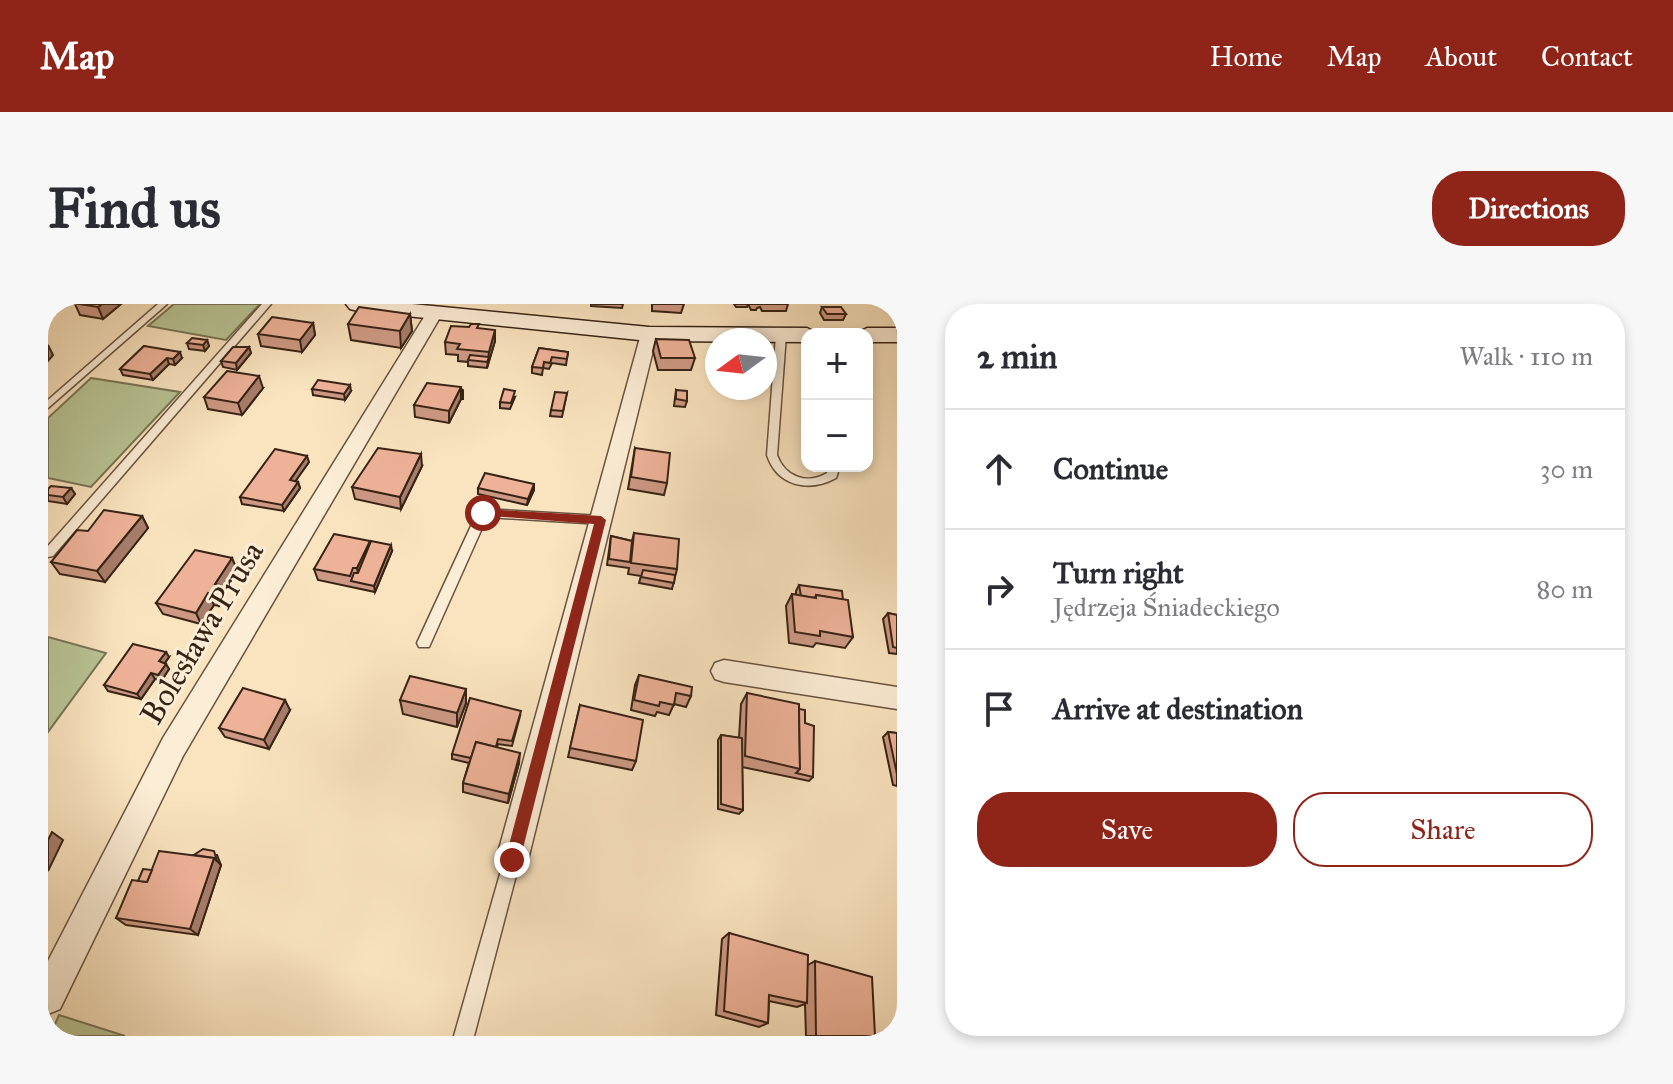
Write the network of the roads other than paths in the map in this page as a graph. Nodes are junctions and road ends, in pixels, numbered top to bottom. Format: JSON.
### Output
{"nodes":[{"id":1,"x":163,"y":304,"type":"edge"},
{"id":2,"x":267,"y":304,"type":"edge"},
{"id":3,"x":358,"y":304,"type":"edge"},
{"id":4,"x":434,"y":314,"type":"junction"},
{"id":5,"x":649,"y":334,"type":"junction"},
{"id":6,"x":781,"y":335,"type":"junction"},
{"id":7,"x":801,"y":335,"type":"edge"},
{"id":8,"x":873,"y":335,"type":"edge"},
{"id":9,"x":897,"y":335,"type":"edge"},
{"id":10,"x":48,"y":405,"type":"edge"},
{"id":11,"x":833,"y":472,"type":"edge"},
{"id":12,"x":601,"y":520,"type":"junction"},
{"id":13,"x":49,"y":553,"type":"edge"},
{"id":14,"x":424,"y":643,"type":"dead end"},
{"id":15,"x":724,"y":671,"type":"dead end"},
{"id":16,"x":897,"y":698,"type":"edge"},
{"id":17,"x":512,"y":860,"type":"joint"},
{"id":18,"x":48,"y":997,"type":"edge"},
{"id":19,"x":464,"y":1036,"type":"edge"}],
"edges":[{"from":1,"to":10,"type":"lane"},
{"from":2,"to":13,"type":"lane"},
{"from":3,"to":4,"type":"street"},
{"from":4,"to":5,"type":"street"},
{"from":4,"to":18,"type":"street","name":"Bolesława Prusa"},
{"from":5,"to":6,"type":"street"},
{"from":5,"to":12,"type":"street"},
{"from":6,"to":7,"type":"street"},
{"from":6,"to":11,"type":"lane"},
{"from":8,"to":9,"type":"street"},
{"from":12,"to":14,"type":"lane"},
{"from":12,"to":17,"type":"street"},
{"from":15,"to":16,"type":"street"},
{"from":17,"to":19,"type":"lane"}]}
